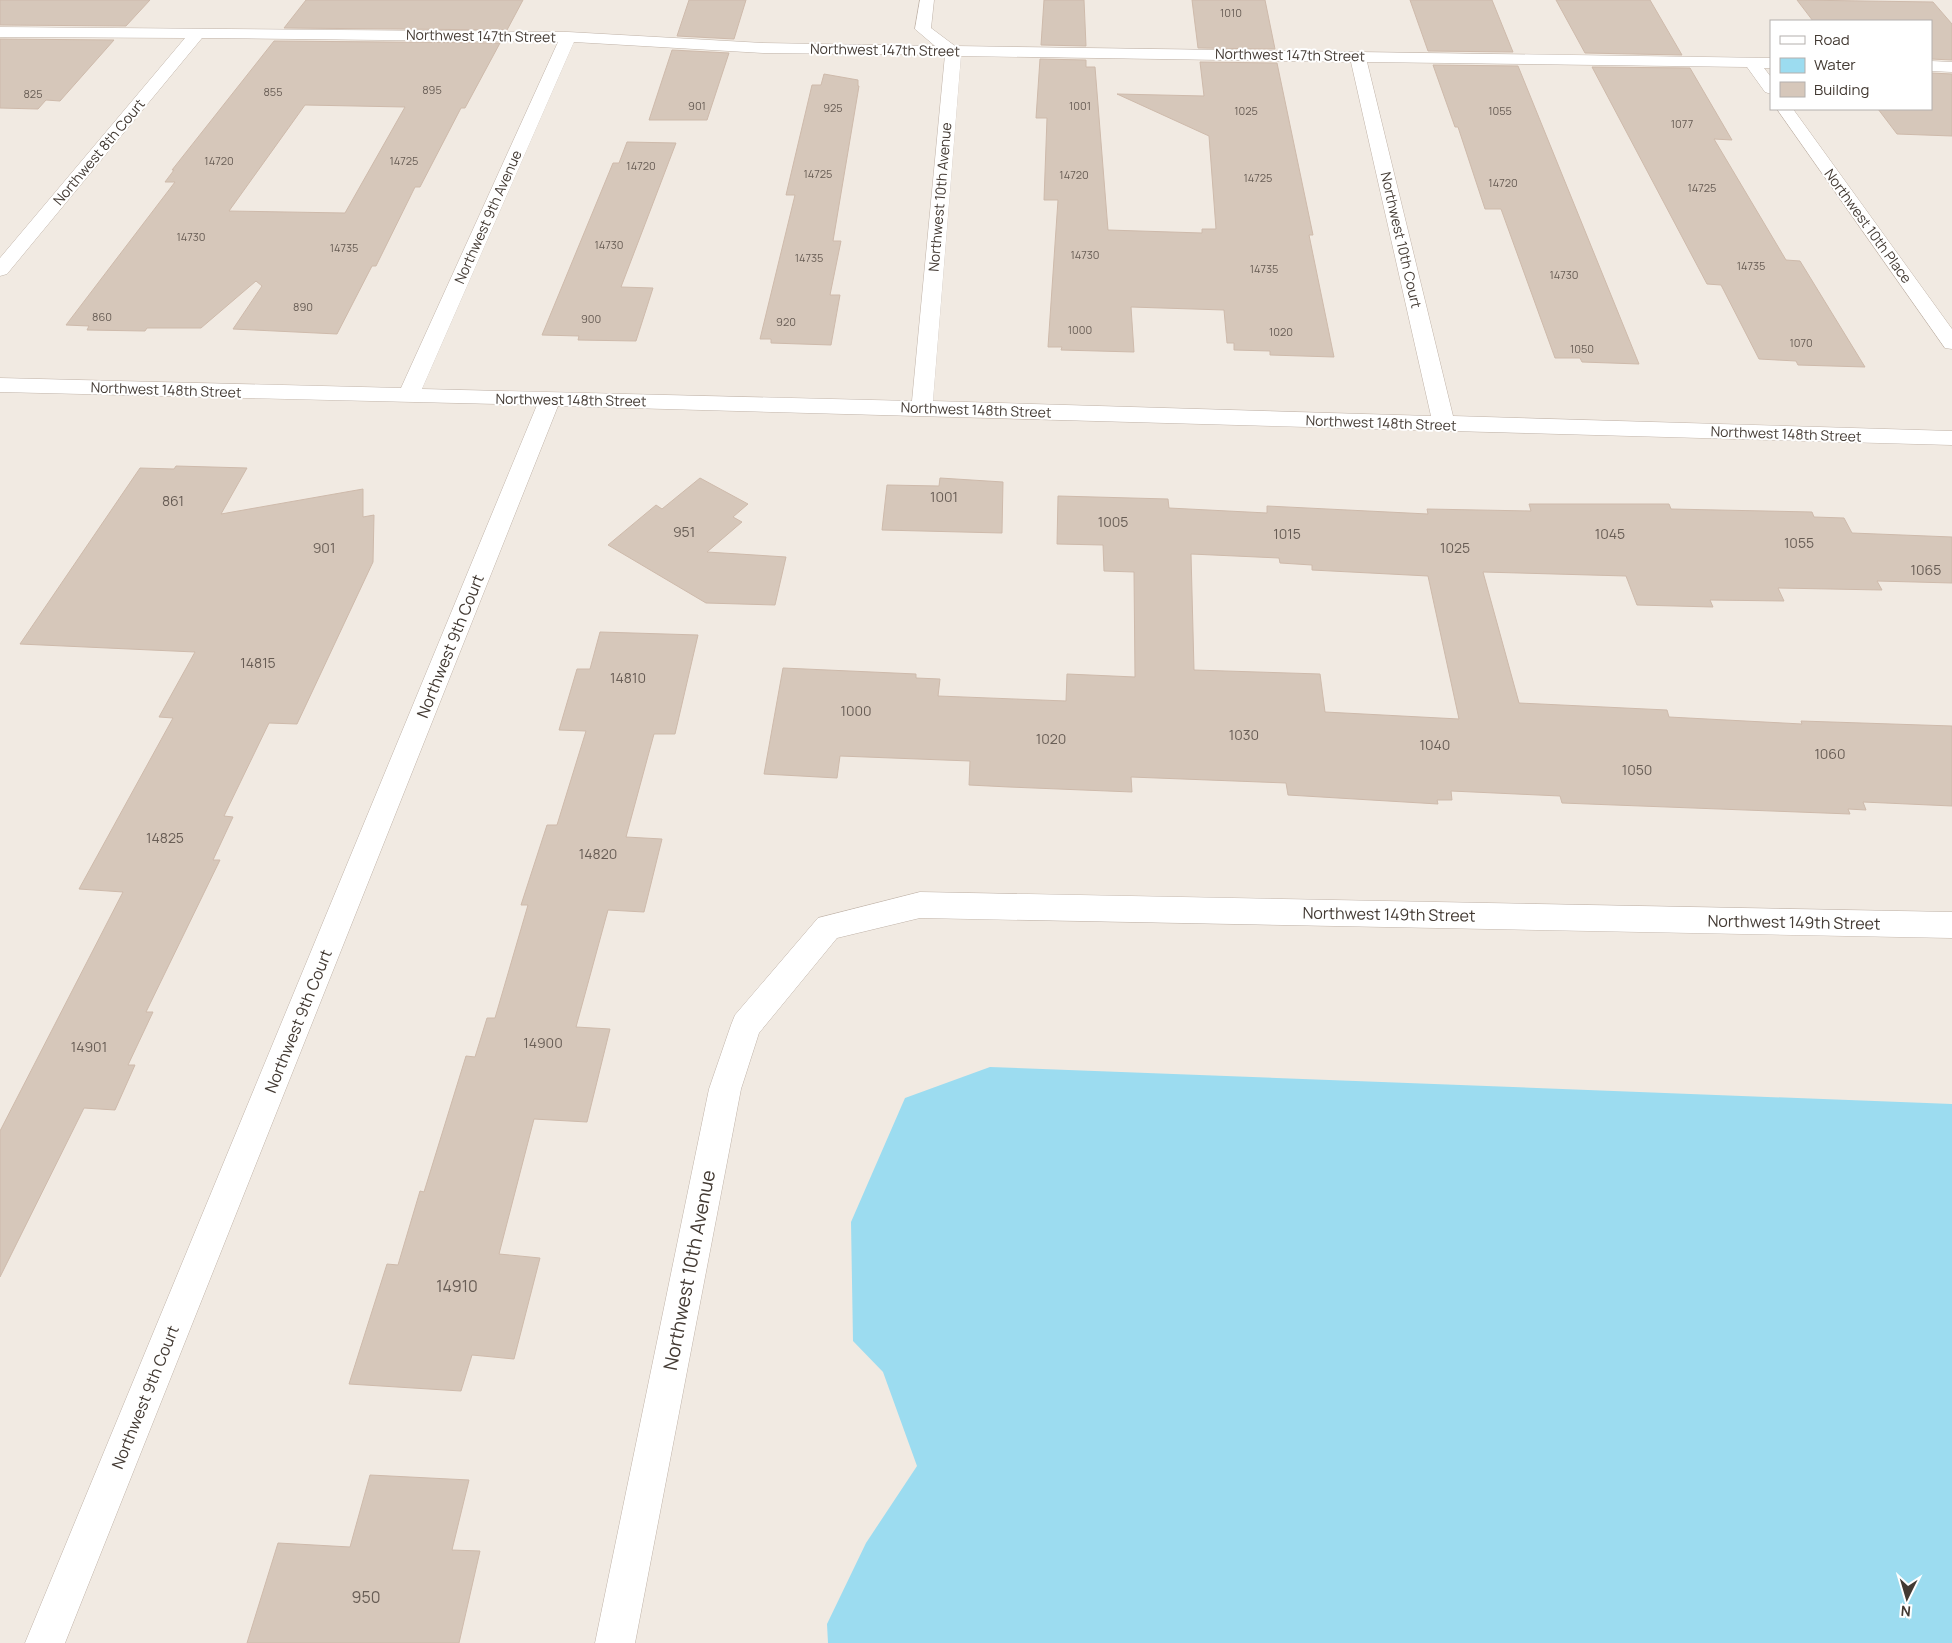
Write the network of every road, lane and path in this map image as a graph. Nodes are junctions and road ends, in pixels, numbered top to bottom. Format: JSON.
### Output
{"nodes":[{"id":1,"x":927,"y":0,"type":"edge"},
{"id":2,"x":0,"y":32,"type":"edge"},
{"id":3,"x":198,"y":33,"type":"junction"},
{"id":4,"x":568,"y":37,"type":"junction"},
{"id":5,"x":953,"y":52,"type":"junction"},
{"id":6,"x":1358,"y":56,"type":"junction"},
{"id":7,"x":1752,"y":62,"type":"junction"},
{"id":8,"x":1770,"y":63,"type":"edge"},
{"id":9,"x":1932,"y":66,"type":"edge"},
{"id":10,"x":1952,"y":67,"type":"edge"},
{"id":11,"x":1770,"y":88,"type":"edge"},
{"id":12,"x":1786,"y":110,"type":"edge"},
{"id":13,"x":0,"y":270,"type":"edge"},
{"id":14,"x":1952,"y":342,"type":"edge"},
{"id":15,"x":0,"y":385,"type":"edge"},
{"id":16,"x":408,"y":396,"type":"junction"},
{"id":17,"x":550,"y":400,"type":"junction"},
{"id":18,"x":922,"y":408,"type":"junction"},
{"id":19,"x":1444,"y":425,"type":"junction"},
{"id":20,"x":1952,"y":438,"type":"edge"},
{"id":21,"x":1952,"y":924,"type":"edge"},
{"id":22,"x":828,"y":926,"type":"joint"},
{"id":23,"x":45,"y":1643,"type":"edge"},
{"id":24,"x":614,"y":1643,"type":"edge"}],
"edges":[{"from":1,"to":5,"type":"street"},
{"from":2,"to":3,"type":"street","name":"Northwest 147th Street"},
{"from":3,"to":4,"type":"street","name":"Northwest 147th Street"},
{"from":3,"to":13,"type":"street","name":"Northwest 8th Court"},
{"from":4,"to":5,"type":"street","name":"Northwest 147th Street"},
{"from":4,"to":16,"type":"street","name":"Northwest 9th Avenue"},
{"from":5,"to":6,"type":"street","name":"Northwest 147th Street"},
{"from":5,"to":18,"type":"street","name":"Northwest 10th Avenue"},
{"from":6,"to":7,"type":"street","name":"Northwest 147th Street"},
{"from":6,"to":19,"type":"street","name":"Northwest 10th Court"},
{"from":7,"to":8,"type":"street","name":"Northwest 147th Street"},
{"from":7,"to":11,"type":"street"},
{"from":9,"to":10,"type":"street"},
{"from":12,"to":14,"type":"street","name":"Northwest 10th Place"},
{"from":15,"to":16,"type":"street","name":"Northwest 148th Street"},
{"from":16,"to":17,"type":"street","name":"Northwest 148th Street"},
{"from":17,"to":18,"type":"street","name":"Northwest 148th Street"},
{"from":17,"to":23,"type":"street","name":"Northwest 9th Court"},
{"from":18,"to":19,"type":"street","name":"Northwest 148th Street"},
{"from":19,"to":20,"type":"street","name":"Northwest 148th Street"},
{"from":21,"to":22,"type":"street","name":"Northwest 149th Street"},
{"from":22,"to":24,"type":"street","name":"Northwest 10th Avenue"}]}
